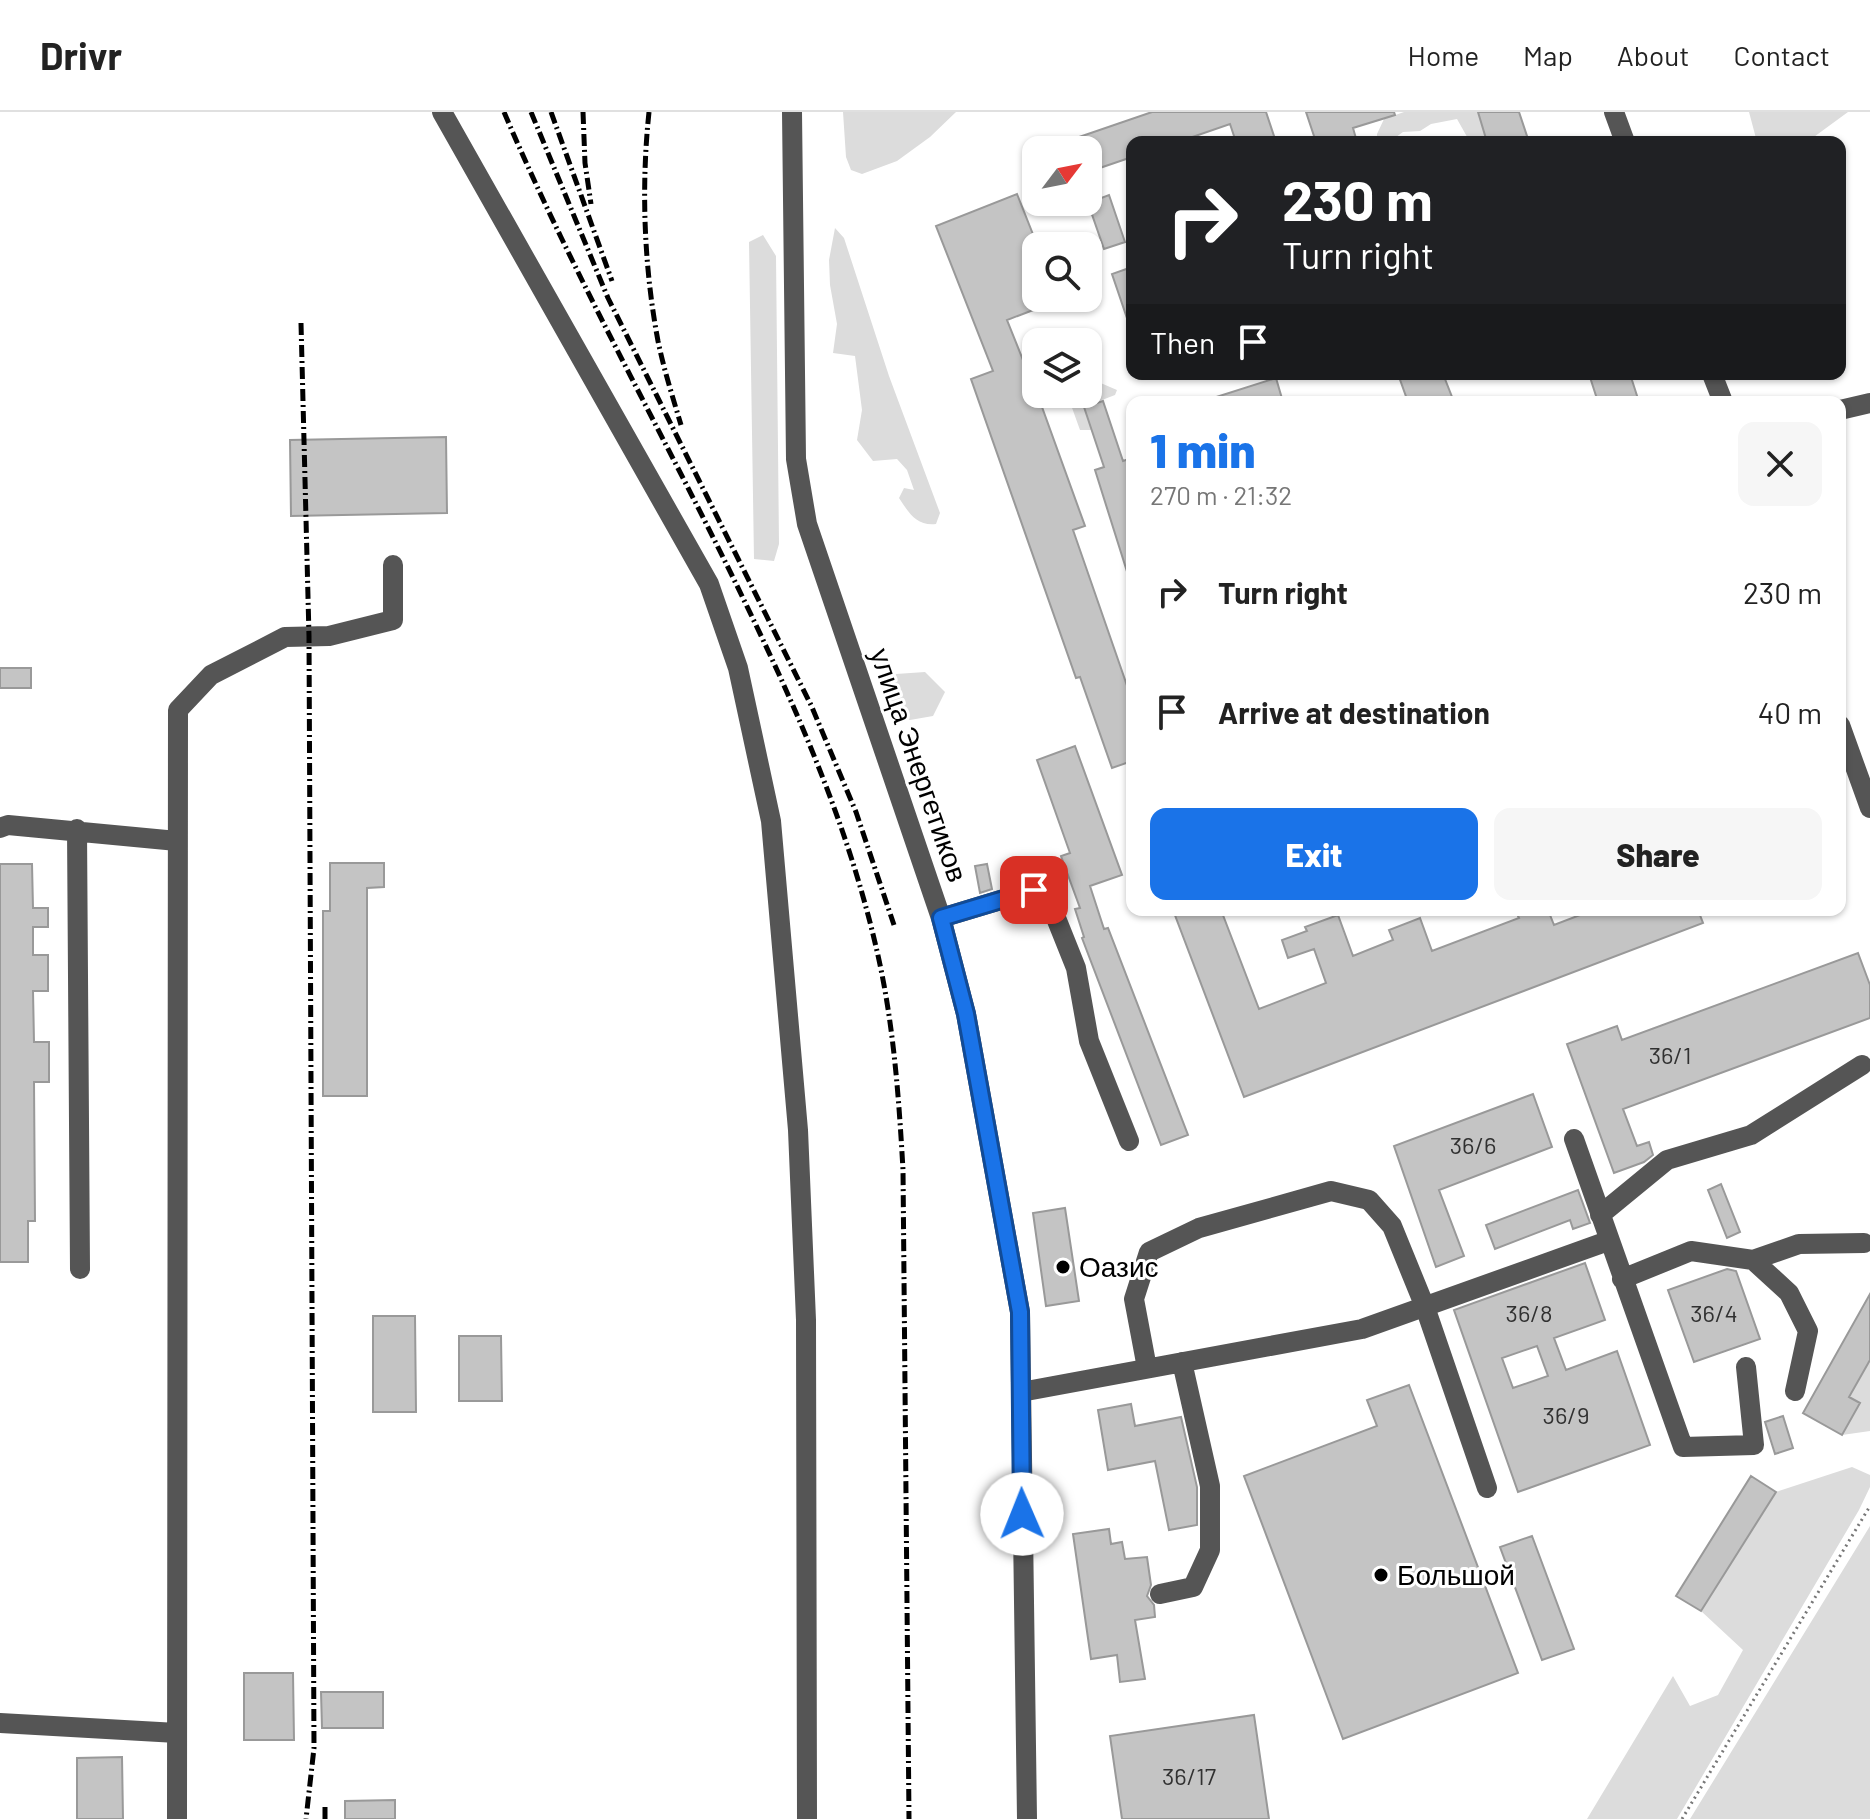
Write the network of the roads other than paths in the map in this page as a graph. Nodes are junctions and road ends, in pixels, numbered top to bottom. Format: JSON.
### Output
{"nodes":[{"id":1,"x":442,"y":112,"type":"edge"},
{"id":2,"x":792,"y":112,"type":"edge"},
{"id":3,"x":1614,"y":112,"type":"edge"},
{"id":4,"x":1623,"y":136,"type":"edge"},
{"id":5,"x":1870,"y":403,"type":"edge"},
{"id":6,"x":1846,"y":409,"type":"edge"},
{"id":7,"x":393,"y":565,"type":"dead end"},
{"id":8,"x":1846,"y":742,"type":"edge"},
{"id":9,"x":1870,"y":808,"type":"edge"},
{"id":10,"x":0,"y":828,"type":"edge"},
{"id":11,"x":77,"y":829,"type":"junction"},
{"id":12,"x":177,"y":841,"type":"junction"},
{"id":13,"x":941,"y":918,"type":"junction"},
{"id":14,"x":1862,"y":1065,"type":"dead end"},
{"id":15,"x":1574,"y":1139,"type":"dead end"},
{"id":16,"x":1129,"y":1141,"type":"dead end"},
{"id":17,"x":1600,"y":1215,"type":"junction"},
{"id":18,"x":1608,"y":1241,"type":"junction"},
{"id":19,"x":1864,"y":1243,"type":"dead end"},
{"id":20,"x":1753,"y":1260,"type":"junction"},
{"id":21,"x":80,"y":1269,"type":"dead end"},
{"id":22,"x":1622,"y":1279,"type":"junction"},
{"id":23,"x":1425,"y":1307,"type":"junction"},
{"id":24,"x":1182,"y":1362,"type":"junction"},
{"id":25,"x":1746,"y":1367,"type":"dead end"},
{"id":26,"x":1147,"y":1368,"type":"junction"},
{"id":27,"x":1795,"y":1391,"type":"dead end"},
{"id":28,"x":1021,"y":1392,"type":"junction"},
{"id":29,"x":1487,"y":1488,"type":"dead end"},
{"id":30,"x":1160,"y":1594,"type":"dead end"},
{"id":31,"x":0,"y":1723,"type":"edge"},
{"id":32,"x":177,"y":1733,"type":"junction"},
{"id":33,"x":177,"y":1819,"type":"edge"},
{"id":34,"x":807,"y":1819,"type":"edge"},
{"id":35,"x":1027,"y":1819,"type":"edge"}],
"edges":[{"from":1,"to":34,"type":"street"},
{"from":2,"to":13,"type":"street","name":"улица Энергетиков"},
{"from":3,"to":4,"type":"street"},
{"from":5,"to":6,"type":"street"},
{"from":7,"to":12,"type":"street"},
{"from":8,"to":9,"type":"street"},
{"from":10,"to":11,"type":"street"},
{"from":11,"to":12,"type":"street"},
{"from":11,"to":21,"type":"street"},
{"from":12,"to":32,"type":"street"},
{"from":13,"to":16,"type":"street"},
{"from":13,"to":28,"type":"street","name":"улица Энергетиков"},
{"from":14,"to":17,"type":"street"},
{"from":15,"to":17,"type":"street"},
{"from":17,"to":18,"type":"street"},
{"from":18,"to":22,"type":"street"},
{"from":18,"to":23,"type":"street"},
{"from":19,"to":20,"type":"street"},
{"from":20,"to":22,"type":"street"},
{"from":20,"to":27,"type":"street"},
{"from":22,"to":25,"type":"street"},
{"from":23,"to":24,"type":"street"},
{"from":23,"to":26,"type":"street"},
{"from":23,"to":29,"type":"street"},
{"from":24,"to":26,"type":"street"},
{"from":24,"to":30,"type":"street"},
{"from":26,"to":28,"type":"street"},
{"from":28,"to":35,"type":"street","name":"улица Энергетиков"},
{"from":31,"to":32,"type":"street"},
{"from":32,"to":33,"type":"street"}]}
